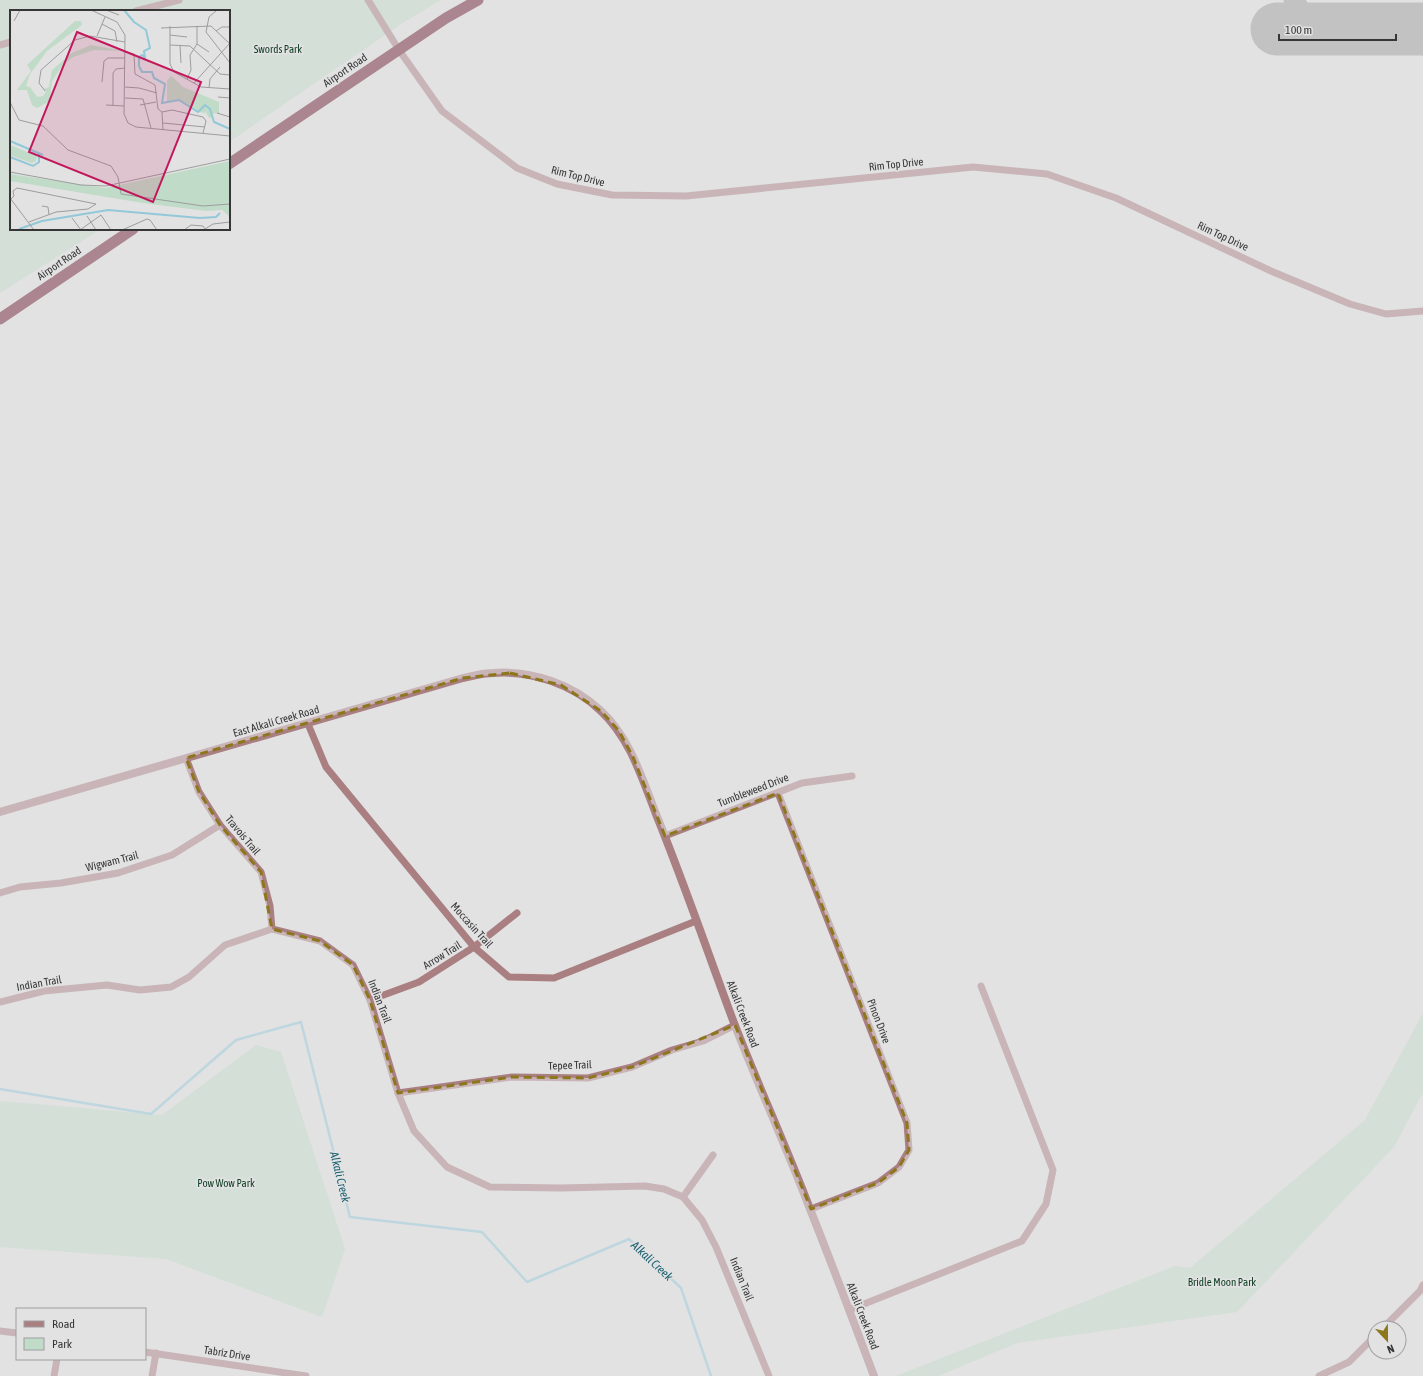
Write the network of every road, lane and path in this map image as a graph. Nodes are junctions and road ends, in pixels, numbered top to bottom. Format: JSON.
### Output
{"nodes":[{"id":1,"x":179,"y":0,"type":"edge"},
{"id":2,"x":368,"y":0,"type":"edge"},
{"id":3,"x":478,"y":0,"type":"edge"},
{"id":4,"x":140,"y":10,"type":"edge"},
{"id":5,"x":10,"y":42,"type":"edge"},
{"id":6,"x":0,"y":45,"type":"edge"},
{"id":7,"x":399,"y":50,"type":"junction"},
{"id":8,"x":230,"y":163,"type":"edge"},
{"id":9,"x":132,"y":230,"type":"edge"},
{"id":10,"x":1423,"y":311,"type":"edge"},
{"id":11,"x":0,"y":319,"type":"edge"},
{"id":12,"x":561,"y":685,"type":"joint"},
{"id":13,"x":308,"y":724,"type":"junction"},
{"id":14,"x":186,"y":758,"type":"junction"},
{"id":15,"x":852,"y":776,"type":"dead end"},
{"id":16,"x":778,"y":792,"type":"junction"},
{"id":17,"x":0,"y":812,"type":"edge"},
{"id":18,"x":220,"y":825,"type":"junction"},
{"id":19,"x":665,"y":836,"type":"junction"},
{"id":20,"x":0,"y":893,"type":"edge"},
{"id":21,"x":517,"y":913,"type":"dead end"},
{"id":22,"x":696,"y":920,"type":"junction"},
{"id":23,"x":272,"y":929,"type":"junction"},
{"id":24,"x":474,"y":947,"type":"junction"},
{"id":25,"x":981,"y":986,"type":"dead end"},
{"id":26,"x":370,"y":1000,"type":"junction"},
{"id":27,"x":0,"y":1002,"type":"edge"},
{"id":28,"x":735,"y":1025,"type":"junction"},
{"id":29,"x":398,"y":1093,"type":"junction"},
{"id":30,"x":713,"y":1155,"type":"dead end"},
{"id":31,"x":684,"y":1197,"type":"junction"},
{"id":32,"x":811,"y":1209,"type":"junction"},
{"id":33,"x":1423,"y":1285,"type":"edge"},
{"id":34,"x":849,"y":1310,"type":"junction"},
{"id":35,"x":1391,"y":1320,"type":"edge"},
{"id":36,"x":0,"y":1331,"type":"edge"},
{"id":37,"x":16,"y":1333,"type":"edge"},
{"id":38,"x":1367,"y":1344,"type":"edge"},
{"id":39,"x":146,"y":1352,"type":"edge"},
{"id":40,"x":156,"y":1353,"type":"junction"},
{"id":41,"x":57,"y":1360,"type":"edge"},
{"id":42,"x":54,"y":1376,"type":"edge"},
{"id":43,"x":152,"y":1376,"type":"edge"},
{"id":44,"x":306,"y":1376,"type":"edge"},
{"id":45,"x":769,"y":1376,"type":"edge"},
{"id":46,"x":874,"y":1376,"type":"edge"},
{"id":47,"x":1319,"y":1376,"type":"edge"}],
"edges":[{"from":1,"to":4,"type":"street"},
{"from":2,"to":7,"type":"street","name":"Rim Top Drive"},
{"from":3,"to":7,"type":"highway","name":"Airport Road"},
{"from":5,"to":6,"type":"street"},
{"from":7,"to":8,"type":"highway","name":"Airport Road"},
{"from":7,"to":10,"type":"street","name":"Rim Top Drive"},
{"from":9,"to":11,"type":"highway","name":"Airport Road"},
{"from":12,"to":13,"type":"street","name":"East Alkali Creek Road"},
{"from":12,"to":19,"type":"street","name":"Alkali Creek Road"},
{"from":13,"to":14,"type":"street","name":"East Alkali Creek Road"},
{"from":13,"to":24,"type":"street","name":"Moccasin Trail"},
{"from":14,"to":17,"type":"street","name":"East Alkali Creek Road"},
{"from":14,"to":18,"type":"street","name":"Travois Trail"},
{"from":15,"to":16,"type":"street","name":"Tumbleweed Drive"},
{"from":16,"to":19,"type":"street","name":"Tumbleweed Drive"},
{"from":16,"to":32,"type":"street","name":"Pinon Drive"},
{"from":18,"to":20,"type":"street","name":"Wigwam Trail"},
{"from":18,"to":23,"type":"street","name":"Travois Trail"},
{"from":19,"to":22,"type":"street","name":"Alkali Creek Road"},
{"from":21,"to":24,"type":"street","name":"Arrow Trail"},
{"from":22,"to":24,"type":"street","name":"Moccasin Trail"},
{"from":22,"to":28,"type":"street","name":"Alkali Creek Road"},
{"from":23,"to":26,"type":"street","name":"Indian Trail"},
{"from":23,"to":27,"type":"street","name":"Indian Trail"},
{"from":24,"to":26,"type":"street","name":"Arrow Trail"},
{"from":25,"to":34,"type":"street"},
{"from":26,"to":29,"type":"street","name":"Indian Trail"},
{"from":28,"to":29,"type":"street","name":"Tepee Trail"},
{"from":28,"to":32,"type":"street","name":"Alkali Creek Road"},
{"from":29,"to":31,"type":"street","name":"Indian Trail"},
{"from":30,"to":31,"type":"street"},
{"from":31,"to":45,"type":"street","name":"Indian Trail"},
{"from":32,"to":34,"type":"street","name":"Alkali Creek Road"},
{"from":33,"to":35,"type":"street"},
{"from":34,"to":46,"type":"street","name":"Alkali Creek Road"},
{"from":36,"to":37,"type":"street"},
{"from":38,"to":47,"type":"street"},
{"from":39,"to":40,"type":"street","name":"Tabriz Drive"},
{"from":40,"to":43,"type":"street"},
{"from":40,"to":44,"type":"street","name":"Tabriz Drive"},
{"from":41,"to":42,"type":"street"}]}
